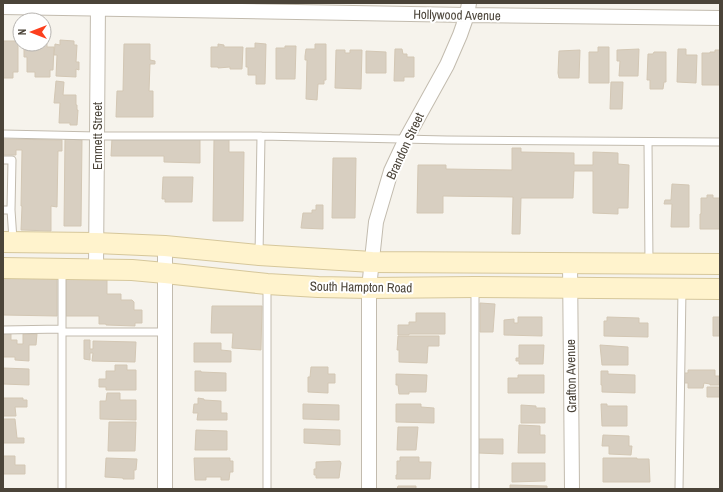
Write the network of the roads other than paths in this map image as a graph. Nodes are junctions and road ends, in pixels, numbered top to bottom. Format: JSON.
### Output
{"nodes":[{"id":1,"x":98,"y":6,"type":"edge"},
{"id":2,"x":3,"y":7,"type":"edge"},
{"id":3,"x":468,"y":9,"type":"edge"},
{"id":4,"x":720,"y":18,"type":"edge"},
{"id":5,"x":3,"y":134,"type":"edge"},
{"id":6,"x":97,"y":136,"type":"junction"},
{"id":7,"x":261,"y":136,"type":"junction"},
{"id":8,"x":406,"y":139,"type":"junction"},
{"id":9,"x":648,"y":142,"type":"junction"},
{"id":10,"x":720,"y":142,"type":"edge"},
{"id":11,"x":3,"y":160,"type":"edge"},
{"id":12,"x":3,"y":210,"type":"edge"},
{"id":13,"x":11,"y":210,"type":"junction"},
{"id":14,"x":8,"y":242,"type":"edge"},
{"id":15,"x":96,"y":243,"type":"junction"},
{"id":16,"x":165,"y":246,"type":"junction"},
{"id":17,"x":259,"y":255,"type":"junction"},
{"id":18,"x":372,"y":262,"type":"junction"},
{"id":19,"x":570,"y":262,"type":"junction"},
{"id":20,"x":649,"y":263,"type":"junction"},
{"id":21,"x":720,"y":264,"type":"edge"},
{"id":22,"x":3,"y":268,"type":"edge"},
{"id":23,"x":62,"y":269,"type":"junction"},
{"id":24,"x":96,"y":269,"type":"junction"},
{"id":25,"x":165,"y":273,"type":"junction"},
{"id":26,"x":267,"y":284,"type":"junction"},
{"id":27,"x":475,"y":287,"type":"junction"},
{"id":28,"x":369,"y":288,"type":"junction"},
{"id":29,"x":570,"y":288,"type":"junction"},
{"id":30,"x":682,"y":289,"type":"junction"},
{"id":31,"x":720,"y":289,"type":"edge"},
{"id":32,"x":3,"y":330,"type":"edge"},
{"id":33,"x":62,"y":331,"type":"junction"},
{"id":34,"x":165,"y":332,"type":"junction"},
{"id":35,"x":62,"y":489,"type":"edge"},
{"id":36,"x":165,"y":489,"type":"edge"},
{"id":37,"x":267,"y":489,"type":"edge"},
{"id":38,"x":369,"y":489,"type":"edge"},
{"id":39,"x":475,"y":489,"type":"edge"},
{"id":40,"x":572,"y":489,"type":"edge"},
{"id":41,"x":679,"y":489,"type":"edge"}],
"edges":[{"from":1,"to":2,"type":"street","name":"Hollywood Avenue"},
{"from":1,"to":3,"type":"street","name":"Hollywood Avenue"},
{"from":1,"to":6,"type":"street","name":"Emmett Street"},
{"from":3,"to":4,"type":"street","name":"Hollywood Avenue"},
{"from":3,"to":8,"type":"street","name":"Brandon Street"},
{"from":5,"to":6,"type":"lane"},
{"from":6,"to":7,"type":"lane"},
{"from":6,"to":15,"type":"street","name":"Emmett Street"},
{"from":7,"to":8,"type":"lane"},
{"from":7,"to":17,"type":"lane"},
{"from":8,"to":9,"type":"lane"},
{"from":8,"to":18,"type":"street","name":"Brandon Street"},
{"from":9,"to":10,"type":"lane"},
{"from":9,"to":20,"type":"lane"},
{"from":11,"to":13,"type":"lane"},
{"from":12,"to":13,"type":"lane"},
{"from":13,"to":14,"type":"lane"},
{"from":14,"to":15,"type":"main road","name":"South Hampton Road"},
{"from":15,"to":16,"type":"main road","name":"South Hampton Road"},
{"from":15,"to":24,"type":"street","name":"Emmett Street"},
{"from":16,"to":17,"type":"main road","name":"South Hampton Road"},
{"from":16,"to":25,"type":"street"},
{"from":17,"to":18,"type":"main road","name":"South Hampton Road"},
{"from":18,"to":19,"type":"main road","name":"South Hampton Road"},
{"from":18,"to":28,"type":"street","name":"Brandon Street"},
{"from":19,"to":20,"type":"main road","name":"South Hampton Road"},
{"from":19,"to":29,"type":"street","name":"Grafton Avenue"},
{"from":20,"to":21,"type":"main road","name":"South Hampton Road"},
{"from":22,"to":23,"type":"main road","name":"South Hampton Road"},
{"from":23,"to":24,"type":"main road","name":"South Hampton Road"},
{"from":23,"to":33,"type":"lane"},
{"from":24,"to":25,"type":"main road","name":"South Hampton Road"},
{"from":25,"to":26,"type":"main road","name":"South Hampton Road"},
{"from":25,"to":34,"type":"street"},
{"from":26,"to":28,"type":"main road","name":"South Hampton Road"},
{"from":26,"to":37,"type":"lane"},
{"from":27,"to":28,"type":"main road","name":"South Hampton Road"},
{"from":27,"to":29,"type":"main road","name":"South Hampton Road"},
{"from":27,"to":39,"type":"lane"},
{"from":28,"to":38,"type":"street","name":"Brandon Street"},
{"from":29,"to":30,"type":"main road","name":"South Hampton Road"},
{"from":29,"to":40,"type":"street","name":"Grafton Avenue"},
{"from":30,"to":31,"type":"main road","name":"South Hampton Road"},
{"from":30,"to":41,"type":"lane"},
{"from":32,"to":33,"type":"lane"},
{"from":33,"to":34,"type":"lane"},
{"from":33,"to":35,"type":"lane"},
{"from":34,"to":36,"type":"street"}]}
